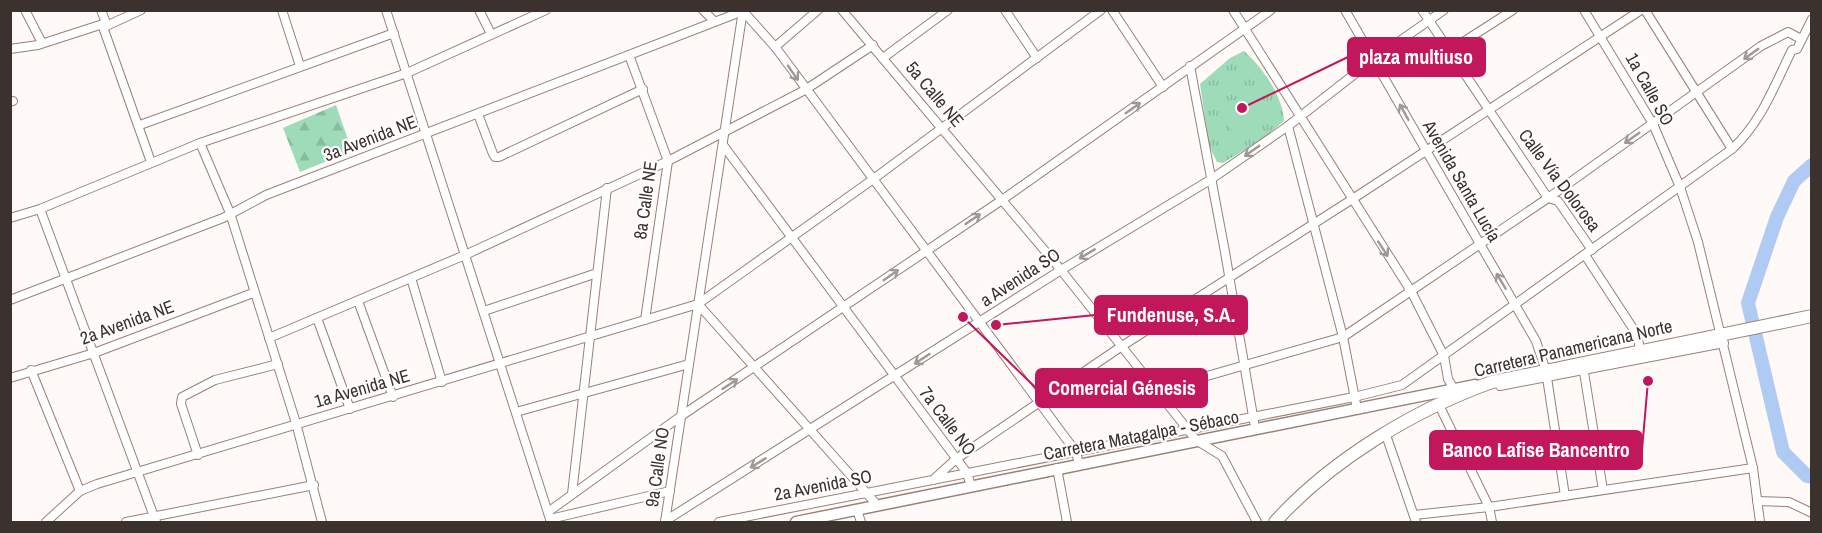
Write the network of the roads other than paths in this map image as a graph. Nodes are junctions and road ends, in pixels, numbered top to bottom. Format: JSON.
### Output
{"nodes":[{"id":1,"x":25,"y":10,"type":"edge"},
{"id":2,"x":101,"y":10,"type":"edge"},
{"id":3,"x":141,"y":10,"type":"edge"},
{"id":4,"x":282,"y":10,"type":"edge"},
{"id":5,"x":386,"y":10,"type":"edge"},
{"id":6,"x":479,"y":10,"type":"edge"},
{"id":7,"x":546,"y":10,"type":"edge"},
{"id":8,"x":703,"y":10,"type":"edge"},
{"id":9,"x":818,"y":10,"type":"edge"},
{"id":10,"x":842,"y":10,"type":"edge"},
{"id":11,"x":948,"y":10,"type":"edge"},
{"id":12,"x":1005,"y":10,"type":"edge"},
{"id":13,"x":1101,"y":10,"type":"edge"},
{"id":14,"x":1112,"y":10,"type":"edge"},
{"id":15,"x":1233,"y":10,"type":"edge"},
{"id":16,"x":1271,"y":10,"type":"edge"},
{"id":17,"x":1345,"y":10,"type":"edge"},
{"id":18,"x":1422,"y":10,"type":"edge"},
{"id":19,"x":1444,"y":10,"type":"edge"},
{"id":20,"x":1513,"y":10,"type":"edge"},
{"id":21,"x":1584,"y":10,"type":"edge"},
{"id":22,"x":1643,"y":10,"type":"edge"},
{"id":23,"x":743,"y":11,"type":"edge"},
{"id":24,"x":1812,"y":19,"type":"edge"},
{"id":25,"x":714,"y":21,"type":"junction"},
{"id":26,"x":1429,"y":21,"type":"junction"},
{"id":27,"x":105,"y":25,"type":"junction"},
{"id":28,"x":1245,"y":28,"type":"junction"},
{"id":29,"x":394,"y":33,"type":"junction"},
{"id":30,"x":491,"y":34,"type":"junction"},
{"id":31,"x":1601,"y":37,"type":"junction"},
{"id":32,"x":1801,"y":39,"type":"junction"},
{"id":33,"x":42,"y":43,"type":"junction"},
{"id":34,"x":873,"y":45,"type":"junction"},
{"id":35,"x":775,"y":47,"type":"junction"},
{"id":36,"x":10,"y":49,"type":"edge"},
{"id":37,"x":1449,"y":51,"type":"junction"},
{"id":38,"x":629,"y":55,"type":"junction"},
{"id":39,"x":883,"y":58,"type":"junction"},
{"id":40,"x":1037,"y":58,"type":"junction"},
{"id":41,"x":1374,"y":60,"type":"junction"},
{"id":42,"x":300,"y":66,"type":"junction"},
{"id":43,"x":1190,"y":66,"type":"junction"},
{"id":44,"x":407,"y":73,"type":"junction"},
{"id":45,"x":1163,"y":87,"type":"junction"},
{"id":46,"x":643,"y":89,"type":"junction"},
{"id":47,"x":805,"y":90,"type":"junction"},
{"id":48,"x":1697,"y":92,"type":"junction"},
{"id":49,"x":1489,"y":110,"type":"junction"},
{"id":50,"x":478,"y":114,"type":"junction"},
{"id":51,"x":1299,"y":116,"type":"junction"},
{"id":52,"x":1653,"y":124,"type":"junction"},
{"id":53,"x":140,"y":125,"type":"junction"},
{"id":54,"x":1288,"y":126,"type":"junction"},
{"id":55,"x":943,"y":128,"type":"junction"},
{"id":56,"x":724,"y":133,"type":"junction"},
{"id":57,"x":426,"y":134,"type":"junction"},
{"id":58,"x":200,"y":143,"type":"junction"},
{"id":59,"x":723,"y":145,"type":"junction"},
{"id":60,"x":1732,"y":149,"type":"junction"},
{"id":61,"x":1426,"y":150,"type":"junction"},
{"id":62,"x":668,"y":161,"type":"junction"},
{"id":63,"x":151,"y":162,"type":"junction"},
{"id":64,"x":872,"y":180,"type":"junction"},
{"id":65,"x":1209,"y":180,"type":"junction"},
{"id":66,"x":1680,"y":187,"type":"junction"},
{"id":67,"x":607,"y":189,"type":"junction"},
{"id":68,"x":1548,"y":198,"type":"junction"},
{"id":69,"x":1002,"y":200,"type":"junction"},
{"id":70,"x":1351,"y":200,"type":"junction"},
{"id":71,"x":40,"y":209,"type":"junction"},
{"id":72,"x":230,"y":213,"type":"junction"},
{"id":73,"x":10,"y":218,"type":"edge"},
{"id":74,"x":1312,"y":223,"type":"junction"},
{"id":75,"x":791,"y":238,"type":"junction"},
{"id":76,"x":1479,"y":244,"type":"junction"},
{"id":77,"x":924,"y":252,"type":"junction"},
{"id":78,"x":1588,"y":253,"type":"junction"},
{"id":79,"x":465,"y":255,"type":"junction"},
{"id":80,"x":1061,"y":270,"type":"junction"},
{"id":81,"x":597,"y":273,"type":"junction"},
{"id":82,"x":1229,"y":276,"type":"junction"},
{"id":83,"x":411,"y":278,"type":"junction"},
{"id":84,"x":66,"y":281,"type":"junction"},
{"id":85,"x":1411,"y":291,"type":"junction"},
{"id":86,"x":253,"y":293,"type":"junction"},
{"id":87,"x":10,"y":300,"type":"edge"},
{"id":88,"x":358,"y":301,"type":"junction"},
{"id":89,"x":1514,"y":303,"type":"junction"},
{"id":90,"x":698,"y":304,"type":"junction"},
{"id":91,"x":843,"y":308,"type":"junction"},
{"id":92,"x":484,"y":311,"type":"junction"},
{"id":93,"x":1812,"y":316,"type":"edge"},
{"id":94,"x":317,"y":318,"type":"junction"},
{"id":95,"x":645,"y":320,"type":"junction"},
{"id":96,"x":978,"y":323,"type":"junction"},
{"id":97,"x":1725,"y":336,"type":"junction"},
{"id":98,"x":590,"y":337,"type":"junction"},
{"id":99,"x":269,"y":338,"type":"junction"},
{"id":100,"x":1343,"y":338,"type":"junction"},
{"id":101,"x":1122,"y":346,"type":"junction"},
{"id":102,"x":1641,"y":351,"type":"junction"},
{"id":103,"x":94,"y":353,"type":"junction"},
{"id":104,"x":1444,"y":356,"type":"junction"},
{"id":105,"x":278,"y":364,"type":"junction"},
{"id":106,"x":689,"y":364,"type":"junction"},
{"id":107,"x":500,"y":365,"type":"junction"},
{"id":108,"x":1245,"y":367,"type":"junction"},
{"id":109,"x":1583,"y":367,"type":"junction"},
{"id":110,"x":753,"y":369,"type":"junction"},
{"id":111,"x":31,"y":370,"type":"junction"},
{"id":112,"x":1546,"y":375,"type":"junction"},
{"id":113,"x":894,"y":377,"type":"junction"},
{"id":114,"x":10,"y":378,"type":"edge"},
{"id":115,"x":442,"y":382,"type":"junction"},
{"id":116,"x":1492,"y":382,"type":"junction"},
{"id":117,"x":1455,"y":389,"type":"junction"},
{"id":118,"x":1158,"y":390,"type":"junction"},
{"id":119,"x":584,"y":394,"type":"junction"},
{"id":120,"x":393,"y":397,"type":"junction"},
{"id":121,"x":1354,"y":397,"type":"junction"},
{"id":122,"x":1039,"y":403,"type":"junction"},
{"id":123,"x":1438,"y":405,"type":"junction"},
{"id":124,"x":350,"y":409,"type":"junction"},
{"id":125,"x":1357,"y":410,"type":"junction"},
{"id":126,"x":516,"y":412,"type":"junction"},
{"id":127,"x":681,"y":416,"type":"junction"},
{"id":128,"x":296,"y":423,"type":"junction"},
{"id":129,"x":1254,"y":423,"type":"junction"},
{"id":130,"x":1188,"y":430,"type":"junction"},
{"id":131,"x":810,"y":431,"type":"junction"},
{"id":132,"x":1386,"y":435,"type":"junction"},
{"id":133,"x":1196,"y":440,"type":"junction"},
{"id":134,"x":1076,"y":452,"type":"junction"},
{"id":135,"x":198,"y":455,"type":"junction"},
{"id":136,"x":956,"y":459,"type":"junction"},
{"id":137,"x":1079,"y":464,"type":"junction"},
{"id":138,"x":1057,"y":468,"type":"junction"},
{"id":139,"x":1753,"y":468,"type":"junction"},
{"id":140,"x":138,"y":472,"type":"junction"},
{"id":141,"x":967,"y":473,"type":"junction"},
{"id":142,"x":932,"y":480,"type":"junction"},
{"id":143,"x":314,"y":485,"type":"junction"},
{"id":144,"x":971,"y":486,"type":"junction"},
{"id":145,"x":1603,"y":490,"type":"junction"},
{"id":146,"x":80,"y":491,"type":"junction"},
{"id":147,"x":670,"y":491,"type":"junction"},
{"id":148,"x":866,"y":493,"type":"junction"},
{"id":149,"x":572,"y":494,"type":"junction"},
{"id":150,"x":1565,"y":496,"type":"junction"},
{"id":151,"x":1757,"y":501,"type":"junction"},
{"id":152,"x":878,"y":506,"type":"junction"},
{"id":153,"x":1489,"y":507,"type":"junction"},
{"id":154,"x":857,"y":510,"type":"junction"},
{"id":155,"x":1812,"y":513,"type":"edge"},
{"id":156,"x":550,"y":518,"type":"edge"},
{"id":157,"x":1415,"y":519,"type":"edge"},
{"id":158,"x":154,"y":520,"type":"edge"},
{"id":159,"x":1256,"y":520,"type":"edge"},
{"id":160,"x":46,"y":522,"type":"edge"},
{"id":161,"x":126,"y":522,"type":"edge"},
{"id":162,"x":322,"y":522,"type":"edge"},
{"id":163,"x":665,"y":522,"type":"edge"},
{"id":164,"x":719,"y":522,"type":"edge"},
{"id":165,"x":796,"y":522,"type":"edge"},
{"id":166,"x":861,"y":522,"type":"edge"},
{"id":167,"x":1066,"y":522,"type":"edge"},
{"id":168,"x":1245,"y":522,"type":"edge"},
{"id":169,"x":1275,"y":522,"type":"edge"},
{"id":170,"x":1492,"y":522,"type":"edge"},
{"id":171,"x":1760,"y":522,"type":"edge"}],
"edges":[{"from":1,"to":33,"type":"street"},
{"from":2,"to":27,"type":"street"},
{"from":3,"to":27,"type":"street"},
{"from":4,"to":42,"type":"street"},
{"from":5,"to":29,"type":"street"},
{"from":6,"to":30,"type":"street"},
{"from":7,"to":30,"type":"street"},
{"from":8,"to":25,"type":"street"},
{"from":9,"to":35,"type":"street"},
{"from":10,"to":34,"type":"street","name":"5a Calle NE"},
{"from":11,"to":39,"type":"street"},
{"from":12,"to":40,"type":"street"},
{"from":13,"to":40,"type":"street","name":"1a Avenida NE"},
{"from":14,"to":45,"type":"street"},
{"from":15,"to":28,"type":"street"},
{"from":16,"to":28,"type":"street"},
{"from":17,"to":41,"type":"street","name":"Avenida Santa Lucía"},
{"from":18,"to":26,"type":"street","name":"Calle Vía Dolorosa"},
{"from":19,"to":26,"type":"street","name":"a Avenida SO"},
{"from":20,"to":37,"type":"street"},
{"from":21,"to":31,"type":"street","name":"1a Calle SO"},
{"from":22,"to":31,"type":"street"},
{"from":22,"to":48,"type":"street"},
{"from":23,"to":25,"type":"street","name":"3a Avenida NE"},
{"from":23,"to":35,"type":"street"},
{"from":23,"to":56,"type":"street","name":"9a Calle NO"},
{"from":24,"to":32,"type":"street","name":"2a Avenida SO"},
{"from":25,"to":38,"type":"street","name":"3a Avenida NE"},
{"from":26,"to":37,"type":"street","name":"Calle Vía Dolorosa"},
{"from":26,"to":41,"type":"street","name":"a Avenida SO"},
{"from":27,"to":33,"type":"street"},
{"from":27,"to":53,"type":"street"},
{"from":28,"to":43,"type":"street"},
{"from":28,"to":51,"type":"street"},
{"from":29,"to":42,"type":"street"},
{"from":29,"to":44,"type":"street"},
{"from":30,"to":44,"type":"street"},
{"from":31,"to":49,"type":"street"},
{"from":31,"to":52,"type":"street","name":"1a Calle SO"},
{"from":32,"to":48,"type":"street","one_way":true},
{"from":32,"to":60,"type":"street","name":"2a Avenida SO"},
{"from":33,"to":36,"type":"street"},
{"from":34,"to":39,"type":"street","name":"5a Calle NE"},
{"from":34,"to":47,"type":"street"},
{"from":35,"to":47,"type":"street","one_way":true},
{"from":37,"to":49,"type":"street","name":"Calle Vía Dolorosa"},
{"from":38,"to":46,"type":"street","name":"8a Calle NE"},
{"from":38,"to":50,"type":"street","name":"3a Avenida NE"},
{"from":39,"to":55,"type":"street","name":"5a Calle NE"},
{"from":40,"to":55,"type":"street","name":"1a Avenida NE"},
{"from":41,"to":51,"type":"street","name":"a Avenida SO"},
{"from":61,"to":41,"type":"street","name":"Avenida Santa Lucía","one_way":true},
{"from":42,"to":53,"type":"street"},
{"from":43,"to":45,"type":"street"},
{"from":43,"to":65,"type":"street"},
{"from":44,"to":57,"type":"street"},
{"from":44,"to":58,"type":"street"},
{"from":69,"to":45,"type":"street","one_way":true},
{"from":46,"to":50,"type":"street"},
{"from":46,"to":62,"type":"street","name":"8a Calle NE"},
{"from":47,"to":56,"type":"street"},
{"from":47,"to":64,"type":"street"},
{"from":48,"to":52,"type":"street"},
{"from":48,"to":60,"type":"street"},
{"from":49,"to":61,"type":"street"},
{"from":49,"to":68,"type":"street","name":"Calle Vía Dolorosa"},
{"from":50,"to":57,"type":"street","name":"3a Avenida NE"},
{"from":51,"to":54,"type":"street","name":"a Avenida SO"},
{"from":51,"to":70,"type":"street"},
{"from":52,"to":66,"type":"street","name":"1a Calle SO"},
{"from":52,"to":68,"type":"street","one_way":true},
{"from":53,"to":63,"type":"street"},
{"from":54,"to":65,"type":"street","name":"a Avenida SO","one_way":true},
{"from":54,"to":74,"type":"street"},
{"from":55,"to":64,"type":"street","name":"1a Avenida NE"},
{"from":55,"to":69,"type":"street","name":"5a Calle NE"},
{"from":56,"to":59,"type":"street","name":"9a Calle NO"},
{"from":56,"to":62,"type":"street"},
{"from":57,"to":72,"type":"street","name":"3a Avenida NE"},
{"from":57,"to":79,"type":"street"},
{"from":58,"to":63,"type":"street"},
{"from":58,"to":72,"type":"street"},
{"from":59,"to":75,"type":"street","name":"7a Calle NO"},
{"from":59,"to":90,"type":"street","name":"9a Calle NO"},
{"from":60,"to":66,"type":"street","name":"2a Avenida SO"},
{"from":61,"to":70,"type":"street"},
{"from":61,"to":76,"type":"street","name":"Avenida Santa Lucía"},
{"from":62,"to":67,"type":"street"},
{"from":62,"to":95,"type":"street","name":"8a Calle NE"},
{"from":63,"to":71,"type":"street"},
{"from":64,"to":75,"type":"street","name":"1a Avenida NE"},
{"from":64,"to":77,"type":"street"},
{"from":65,"to":80,"type":"street","name":"a Avenida SO","one_way":true},
{"from":65,"to":82,"type":"street"},
{"from":66,"to":78,"type":"street","name":"2a Avenida SO"},
{"from":66,"to":97,"type":"street","name":"1a Calle SO"},
{"from":67,"to":79,"type":"street"},
{"from":67,"to":81,"type":"street"},
{"from":68,"to":76,"type":"street"},
{"from":68,"to":78,"type":"street","name":"Calle Vía Dolorosa"},
{"from":77,"to":69,"type":"street","one_way":true},
{"from":69,"to":80,"type":"street","name":"5a Calle NE"},
{"from":70,"to":74,"type":"street"},
{"from":70,"to":85,"type":"street","one_way":true},
{"from":71,"to":73,"type":"street"},
{"from":71,"to":84,"type":"street"},
{"from":72,"to":84,"type":"street","name":"3a Avenida NE"},
{"from":72,"to":86,"type":"street"},
{"from":74,"to":82,"type":"street"},
{"from":74,"to":100,"type":"street"},
{"from":75,"to":90,"type":"street","name":"1a Avenida NE"},
{"from":75,"to":91,"type":"street","name":"7a Calle NO"},
{"from":76,"to":85,"type":"street"},
{"from":89,"to":76,"type":"street","name":"Avenida Santa Lucía","one_way":true},
{"from":91,"to":77,"type":"street","one_way":true},
{"from":77,"to":96,"type":"street"},
{"from":78,"to":89,"type":"street","name":"2a Avenida SO"},
{"from":78,"to":102,"type":"street","name":"Calle Vía Dolorosa"},
{"from":79,"to":83,"type":"street"},
{"from":79,"to":92,"type":"street"},
{"from":80,"to":96,"type":"street","name":"a Avenida SO"},
{"from":80,"to":101,"type":"street","name":"5a Calle NE"},
{"from":81,"to":92,"type":"street"},
{"from":81,"to":98,"type":"street"},
{"from":82,"to":101,"type":"street"},
{"from":82,"to":108,"type":"street"},
{"from":83,"to":88,"type":"street"},
{"from":83,"to":115,"type":"street"},
{"from":84,"to":87,"type":"street","name":"3a Avenida NE"},
{"from":84,"to":103,"type":"street"},
{"from":85,"to":100,"type":"street"},
{"from":85,"to":104,"type":"street"},
{"from":86,"to":99,"type":"street"},
{"from":86,"to":103,"type":"street","name":"2a Avenida NE"},
{"from":88,"to":94,"type":"street"},
{"from":88,"to":120,"type":"street"},
{"from":89,"to":104,"type":"street","name":"2a Avenida SO"},
{"from":89,"to":112,"type":"street","name":"Avenida Santa Lucía"},
{"from":90,"to":95,"type":"street","name":"1a Avenida NE"},
{"from":90,"to":106,"type":"street","name":"9a Calle NO"},
{"from":90,"to":110,"type":"street"},
{"from":91,"to":110,"type":"street"},
{"from":91,"to":113,"type":"street","name":"7a Calle NO"},
{"from":92,"to":107,"type":"street"},
{"from":93,"to":97,"type":"highway","name":"Carretera Panamericana Norte"},
{"from":94,"to":99,"type":"street"},
{"from":94,"to":124,"type":"street"},
{"from":95,"to":98,"type":"street","name":"1a Avenida NE"},
{"from":96,"to":113,"type":"street","name":"a Avenida SO","one_way":true},
{"from":96,"to":122,"type":"street"},
{"from":97,"to":102,"type":"highway","name":"Carretera Panamericana Norte"},
{"from":97,"to":109,"type":"street"},
{"from":97,"to":139,"type":"street"},
{"from":98,"to":107,"type":"street","name":"1a Avenida NE"},
{"from":98,"to":119,"type":"street"},
{"from":99,"to":105,"type":"street"},
{"from":100,"to":108,"type":"street"},
{"from":100,"to":121,"type":"street"},
{"from":101,"to":118,"type":"street","name":"5a Calle NE"},
{"from":101,"to":122,"type":"street"},
{"from":102,"to":109,"type":"highway","name":"Carretera Panamericana Norte"},
{"from":103,"to":111,"type":"street","name":"2a Avenida NE"},
{"from":103,"to":140,"type":"street"},
{"from":104,"to":117,"type":"street"},
{"from":104,"to":121,"type":"street","name":"2a Avenida SO"},
{"from":105,"to":128,"type":"street"},
{"from":105,"to":135,"type":"street"},
{"from":106,"to":119,"type":"street"},
{"from":106,"to":127,"type":"street","name":"9a Calle NO"},
{"from":107,"to":115,"type":"street","name":"1a Avenida NE"},
{"from":107,"to":126,"type":"street"},
{"from":108,"to":118,"type":"street"},
{"from":108,"to":129,"type":"street"},
{"from":109,"to":112,"type":"highway","name":"Carretera Panamericana Norte"},
{"from":109,"to":145,"type":"street"},
{"from":127,"to":110,"type":"street","one_way":true},
{"from":110,"to":131,"type":"street"},
{"from":111,"to":114,"type":"street","name":"2a Avenida NE"},
{"from":111,"to":146,"type":"street"},
{"from":112,"to":116,"type":"highway","name":"Carretera Panamericana Norte"},
{"from":112,"to":150,"type":"street","name":"Avenida Santa Lucía"},
{"from":113,"to":131,"type":"street","name":"a Avenida SO"},
{"from":113,"to":136,"type":"street","name":"7a Calle NO"},
{"from":115,"to":120,"type":"street","name":"1a Avenida NE"},
{"from":116,"to":117,"type":"main road","name":"Carretera Matagalpa - Sébaco"},
{"from":116,"to":123,"type":"highway","name":"Carretera Panamericana Norte"},
{"from":117,"to":125,"type":"main road","name":"Carretera Matagalpa - Sébaco"},
{"from":118,"to":130,"type":"street","name":"5a Calle NE"},
{"from":119,"to":126,"type":"street"},
{"from":119,"to":149,"type":"street"},
{"from":120,"to":124,"type":"street","name":"1a Avenida NE"},
{"from":121,"to":125,"type":"street"},
{"from":121,"to":129,"type":"street","name":"2a Avenida SO"},
{"from":122,"to":134,"type":"street"},
{"from":122,"to":136,"type":"street"},
{"from":123,"to":132,"type":"highway","name":"Carretera Panamericana Norte"},
{"from":123,"to":153,"type":"street"},
{"from":124,"to":128,"type":"street","name":"1a Avenida NE"},
{"from":125,"to":129,"type":"main road","name":"Carretera Matagalpa - Sébaco"},
{"from":126,"to":156,"type":"street"},
{"from":127,"to":147,"type":"street","name":"9a Calle NO"},
{"from":127,"to":149,"type":"street"},
{"from":128,"to":135,"type":"street","name":"1a Avenida NE"},
{"from":128,"to":143,"type":"street"},
{"from":129,"to":130,"type":"street","name":"2a Avenida SO"},
{"from":129,"to":133,"type":"main road","name":"Carretera Matagalpa - Sébaco"},
{"from":130,"to":133,"type":"street","name":"5a Calle NE"},
{"from":130,"to":134,"type":"street","name":"2a Avenida SO"},
{"from":131,"to":148,"type":"street"},
{"from":131,"to":163,"type":"street","name":"a Avenida SO","one_way":true},
{"from":132,"to":157,"type":"street"},
{"from":132,"to":169,"type":"highway","name":"Carretera Panamericana Norte"},
{"from":133,"to":137,"type":"main road","name":"Carretera Matagalpa - Sébaco"},
{"from":133,"to":159,"type":"street","name":"5a Calle NE"},
{"from":134,"to":137,"type":"street"},
{"from":134,"to":141,"type":"street","name":"2a Avenida SO"},
{"from":135,"to":140,"type":"street","name":"1a Avenida NE"},
{"from":136,"to":141,"type":"street","name":"7a Calle NO"},
{"from":136,"to":142,"type":"street"},
{"from":137,"to":138,"type":"main road","name":"Carretera Matagalpa - Sébaco"},
{"from":138,"to":144,"type":"main road","name":"Carretera Matagalpa - Sébaco"},
{"from":138,"to":167,"type":"street"},
{"from":139,"to":145,"type":"street"},
{"from":139,"to":151,"type":"street"},
{"from":140,"to":146,"type":"street","name":"1a Avenida NE"},
{"from":140,"to":158,"type":"street"},
{"from":141,"to":142,"type":"street","name":"2a Avenida SO"},
{"from":141,"to":144,"type":"street","name":"7a Calle NO"},
{"from":142,"to":148,"type":"street","name":"2a Avenida SO"},
{"from":143,"to":158,"type":"street"},
{"from":143,"to":162,"type":"street"},
{"from":144,"to":152,"type":"main road","name":"Carretera Matagalpa - Sébaco"},
{"from":145,"to":150,"type":"street"},
{"from":146,"to":160,"type":"street","name":"1a Avenida NE"},
{"from":147,"to":156,"type":"street"},
{"from":147,"to":163,"type":"street","name":"9a Calle NO"},
{"from":148,"to":152,"type":"street"},
{"from":148,"to":164,"type":"street","name":"2a Avenida SO"},
{"from":149,"to":156,"type":"street"},
{"from":150,"to":153,"type":"street"},
{"from":151,"to":155,"type":"street"},
{"from":151,"to":171,"type":"street"},
{"from":152,"to":154,"type":"main road","name":"Carretera Matagalpa - Sébaco"},
{"from":153,"to":157,"type":"street"},
{"from":153,"to":170,"type":"street"},
{"from":154,"to":165,"type":"main road","name":"Carretera Matagalpa - Sébaco"},
{"from":154,"to":166,"type":"street"},
{"from":158,"to":161,"type":"street"},
{"from":159,"to":168,"type":"street"}]}
